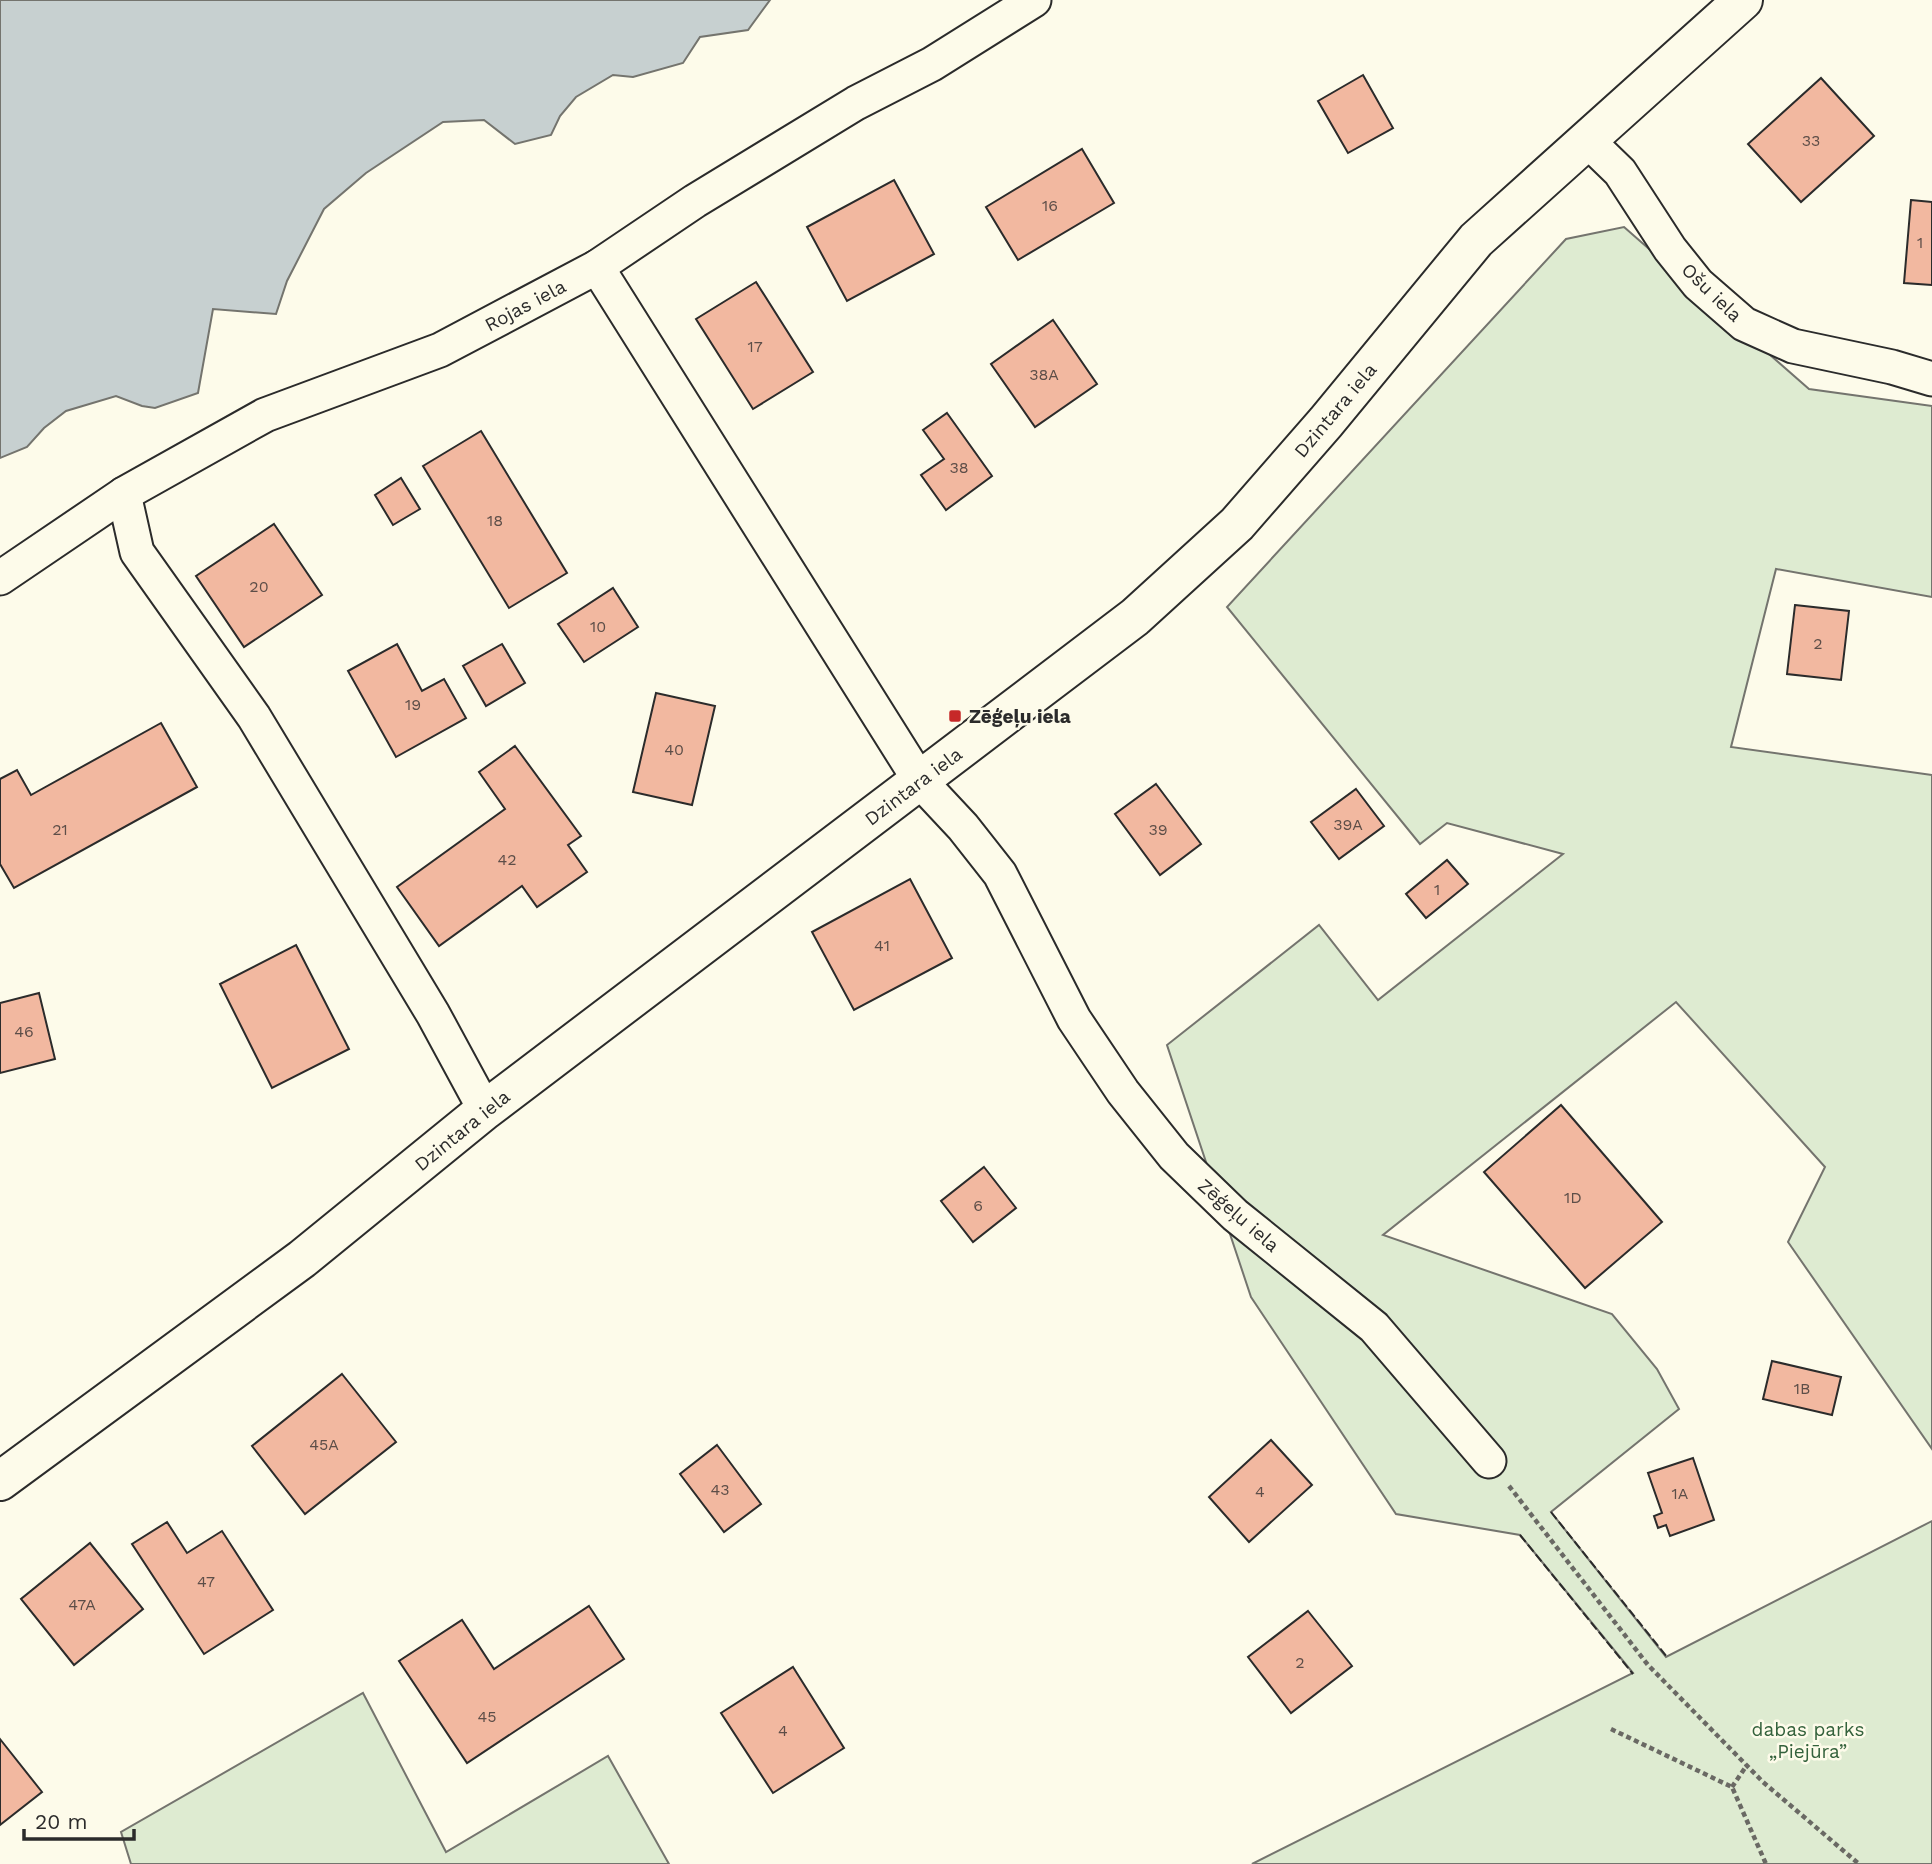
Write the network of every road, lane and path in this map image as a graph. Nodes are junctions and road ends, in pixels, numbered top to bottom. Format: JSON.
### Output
{"nodes":[{"id":1,"x":1034,"y":0,"type":"edge"},
{"id":2,"x":1744,"y":0,"type":"edge"},
{"id":3,"x":1586,"y":139,"type":"junction"},
{"id":4,"x":597,"y":267,"type":"junction"},
{"id":5,"x":1932,"y":379,"type":"edge"},
{"id":6,"x":124,"y":494,"type":"junction"},
{"id":7,"x":0,"y":578,"type":"edge"},
{"id":8,"x":920,"y":781,"type":"junction"},
{"id":9,"x":485,"y":1110,"type":"junction"},
{"id":10,"x":1489,"y":1461,"type":"joint"},
{"id":11,"x":0,"y":1481,"type":"edge"},
{"id":12,"x":1611,"y":1729,"type":"dead end"},
{"id":13,"x":1747,"y":1765,"type":"junction"},
{"id":14,"x":1732,"y":1787,"type":"junction"},
{"id":15,"x":1766,"y":1864,"type":"edge"},
{"id":16,"x":1859,"y":1864,"type":"edge"}],
"edges":[{"from":1,"to":4,"type":"street","name":"Rojas iela"},
{"from":2,"to":3,"type":"street","name":"Dzintara iela"},
{"from":3,"to":5,"type":"street","name":"Ošu iela"},
{"from":3,"to":8,"type":"street","name":"Dzintara iela"},
{"from":4,"to":6,"type":"street","name":"Rojas iela"},
{"from":4,"to":8,"type":"street","name":"Zēģeļu iela"},
{"from":6,"to":7,"type":"street","name":"Rojas iela"},
{"from":6,"to":9,"type":"street"},
{"from":8,"to":9,"type":"street","name":"Dzintara iela"},
{"from":8,"to":10,"type":"street","name":"Zēģeļu iela"},
{"from":9,"to":11,"type":"street","name":"Dzintara iela"},
{"from":10,"to":13,"type":"path"},
{"from":12,"to":14,"type":"path"},
{"from":13,"to":14,"type":"path"},
{"from":13,"to":16,"type":"path"},
{"from":14,"to":15,"type":"path"}]}
